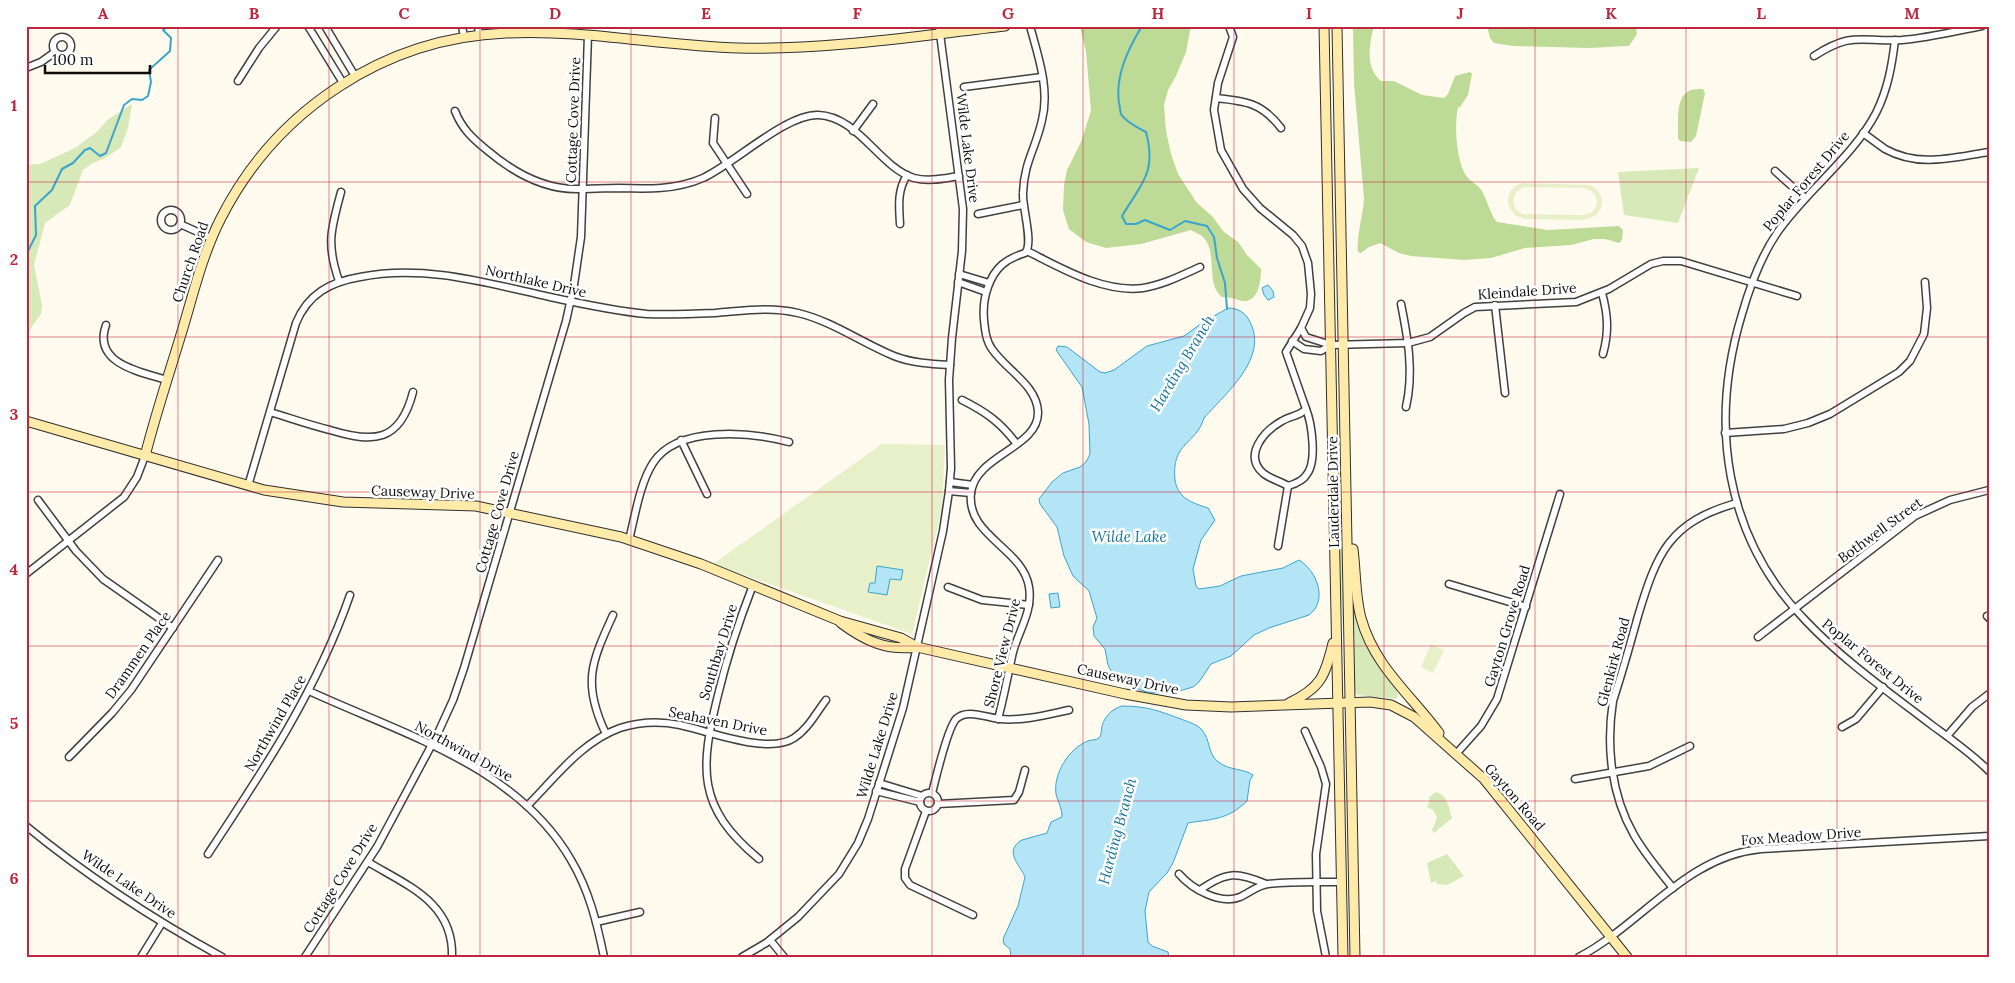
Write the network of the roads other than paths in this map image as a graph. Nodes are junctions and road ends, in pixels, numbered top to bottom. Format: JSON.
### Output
{"nodes":[{"id":1,"x":277,"y":26,"type":"edge"},
{"id":2,"x":308,"y":26,"type":"edge"},
{"id":3,"x":325,"y":26,"type":"edge"},
{"id":4,"x":462,"y":26,"type":"edge"},
{"id":5,"x":1005,"y":26,"type":"edge"},
{"id":6,"x":1030,"y":26,"type":"edge"},
{"id":7,"x":1229,"y":26,"type":"edge"},
{"id":8,"x":1324,"y":26,"type":"edge"},
{"id":9,"x":1337,"y":26,"type":"edge"},
{"id":10,"x":1982,"y":26,"type":"edge"},
{"id":11,"x":940,"y":30,"type":"edge"},
{"id":12,"x":479,"y":31,"type":"edge"},
{"id":13,"x":588,"y":35,"type":"junction"},
{"id":14,"x":464,"y":38,"type":"junction"},
{"id":15,"x":1895,"y":40,"type":"junction"},
{"id":16,"x":55,"y":52,"type":"dead end"},
{"id":17,"x":1814,"y":56,"type":"dead end"},
{"id":18,"x":26,"y":68,"type":"edge"},
{"id":19,"x":355,"y":76,"type":"junction"},
{"id":20,"x":1042,"y":77,"type":"junction"},
{"id":21,"x":238,"y":81,"type":"dead end"},
{"id":22,"x":343,"y":84,"type":"junction"},
{"id":23,"x":964,"y":87,"type":"dead end"},
{"id":24,"x":1216,"y":98,"type":"junction"},
{"id":25,"x":873,"y":104,"type":"dead end"},
{"id":26,"x":455,"y":111,"type":"dead end"},
{"id":27,"x":715,"y":118,"type":"dead end"},
{"id":28,"x":1281,"y":128,"type":"dead end"},
{"id":29,"x":853,"y":131,"type":"junction"},
{"id":30,"x":1863,"y":133,"type":"junction"},
{"id":31,"x":1989,"y":152,"type":"edge"},
{"id":32,"x":726,"y":165,"type":"junction"},
{"id":33,"x":1774,"y":171,"type":"dead end"},
{"id":34,"x":907,"y":175,"type":"junction"},
{"id":35,"x":959,"y":176,"type":"junction"},
{"id":36,"x":583,"y":189,"type":"junction"},
{"id":37,"x":341,"y":192,"type":"dead end"},
{"id":38,"x":747,"y":194,"type":"dead end"},
{"id":39,"x":1805,"y":198,"type":"junction"},
{"id":40,"x":1023,"y":205,"type":"junction"},
{"id":41,"x":978,"y":214,"type":"dead end"},
{"id":42,"x":180,"y":224,"type":"dead end"},
{"id":43,"x":900,"y":224,"type":"dead end"},
{"id":44,"x":211,"y":238,"type":"junction"},
{"id":45,"x":1027,"y":251,"type":"junction"},
{"id":46,"x":1200,"y":267,"type":"dead end"},
{"id":47,"x":959,"y":274,"type":"junction"},
{"id":48,"x":339,"y":281,"type":"junction"},
{"id":49,"x":958,"y":282,"type":"junction"},
{"id":50,"x":1752,"y":282,"type":"junction"},
{"id":51,"x":1925,"y":282,"type":"dead end"},
{"id":52,"x":989,"y":283,"type":"junction"},
{"id":53,"x":986,"y":292,"type":"junction"},
{"id":54,"x":1602,"y":293,"type":"junction"},
{"id":55,"x":1797,"y":296,"type":"dead end"},
{"id":56,"x":570,"y":302,"type":"junction"},
{"id":57,"x":1401,"y":304,"type":"dead end"},
{"id":58,"x":1495,"y":305,"type":"junction"},
{"id":59,"x":106,"y":325,"type":"dead end"},
{"id":60,"x":1301,"y":328,"type":"junction"},
{"id":61,"x":1292,"y":341,"type":"junction"},
{"id":62,"x":1408,"y":343,"type":"junction"},
{"id":63,"x":1331,"y":345,"type":"junction"},
{"id":64,"x":1343,"y":345,"type":"junction"},
{"id":65,"x":1603,"y":354,"type":"dead end"},
{"id":66,"x":950,"y":365,"type":"junction"},
{"id":67,"x":167,"y":380,"type":"junction"},
{"id":68,"x":414,"y":392,"type":"dead end"},
{"id":69,"x":1505,"y":393,"type":"dead end"},
{"id":70,"x":962,"y":400,"type":"dead end"},
{"id":71,"x":1406,"y":407,"type":"dead end"},
{"id":72,"x":1306,"y":409,"type":"junction"},
{"id":73,"x":270,"y":412,"type":"junction"},
{"id":74,"x":26,"y":422,"type":"edge"},
{"id":75,"x":1725,"y":433,"type":"junction"},
{"id":76,"x":681,"y":440,"type":"junction"},
{"id":77,"x":789,"y":442,"type":"dead end"},
{"id":78,"x":1016,"y":443,"type":"junction"},
{"id":79,"x":145,"y":456,"type":"junction"},
{"id":80,"x":950,"y":482,"type":"junction"},
{"id":81,"x":972,"y":485,"type":"junction"},
{"id":82,"x":248,"y":486,"type":"junction"},
{"id":83,"x":1288,"y":486,"type":"junction"},
{"id":84,"x":1989,"y":490,"type":"edge"},
{"id":85,"x":950,"y":491,"type":"junction"},
{"id":86,"x":971,"y":493,"type":"junction"},
{"id":87,"x":707,"y":494,"type":"dead end"},
{"id":88,"x":1560,"y":494,"type":"dead end"},
{"id":89,"x":38,"y":500,"type":"dead end"},
{"id":90,"x":1737,"y":503,"type":"junction"},
{"id":91,"x":510,"y":513,"type":"junction"},
{"id":92,"x":1347,"y":513,"type":"junction"},
{"id":93,"x":629,"y":540,"type":"junction"},
{"id":94,"x":69,"y":541,"type":"junction"},
{"id":95,"x":1278,"y":546,"type":"dead end"},
{"id":96,"x":218,"y":560,"type":"dead end"},
{"id":97,"x":26,"y":574,"type":"edge"},
{"id":98,"x":1449,"y":584,"type":"dead end"},
{"id":99,"x":752,"y":586,"type":"junction"},
{"id":100,"x":948,"y":587,"type":"dead end"},
{"id":101,"x":350,"y":596,"type":"dead end"},
{"id":102,"x":1029,"y":605,"type":"junction"},
{"id":103,"x":1526,"y":607,"type":"junction"},
{"id":104,"x":1795,"y":609,"type":"junction"},
{"id":105,"x":613,"y":615,"type":"dead end"},
{"id":106,"x":173,"y":628,"type":"junction"},
{"id":107,"x":1337,"y":630,"type":"junction"},
{"id":108,"x":1758,"y":637,"type":"dead end"},
{"id":109,"x":917,"y":647,"type":"junction"},
{"id":110,"x":1011,"y":668,"type":"junction"},
{"id":111,"x":1883,"y":687,"type":"junction"},
{"id":112,"x":309,"y":691,"type":"junction"},
{"id":113,"x":1989,"y":694,"type":"edge"},
{"id":114,"x":826,"y":700,"type":"dead end"},
{"id":115,"x":1337,"y":703,"type":"junction"},
{"id":116,"x":1351,"y":703,"type":"junction"},
{"id":117,"x":1286,"y":704,"type":"junction"},
{"id":118,"x":1069,"y":710,"type":"dead end"},
{"id":119,"x":998,"y":719,"type":"junction"},
{"id":120,"x":1842,"y":727,"type":"dead end"},
{"id":121,"x":1305,"y":731,"type":"dead end"},
{"id":122,"x":710,"y":732,"type":"junction"},
{"id":123,"x":606,"y":734,"type":"junction"},
{"id":124,"x":1947,"y":736,"type":"junction"},
{"id":125,"x":431,"y":746,"type":"junction"},
{"id":126,"x":1690,"y":746,"type":"dead end"},
{"id":127,"x":1449,"y":747,"type":"junction"},
{"id":128,"x":1456,"y":754,"type":"junction"},
{"id":129,"x":69,"y":757,"type":"dead end"},
{"id":130,"x":1025,"y":770,"type":"dead end"},
{"id":131,"x":1989,"y":771,"type":"edge"},
{"id":132,"x":1614,"y":773,"type":"junction"},
{"id":133,"x":1575,"y":779,"type":"dead end"},
{"id":134,"x":879,"y":783,"type":"junction"},
{"id":135,"x":876,"y":792,"type":"junction"},
{"id":136,"x":932,"y":793,"type":"junction"},
{"id":137,"x":921,"y":799,"type":"junction"},
{"id":138,"x":938,"y":804,"type":"junction"},
{"id":139,"x":528,"y":806,"type":"junction"},
{"id":140,"x":926,"y":811,"type":"junction"},
{"id":141,"x":27,"y":829,"type":"edge"},
{"id":142,"x":1989,"y":836,"type":"edge"},
{"id":143,"x":208,"y":854,"type":"dead end"},
{"id":144,"x":758,"y":859,"type":"dead end"},
{"id":145,"x":368,"y":862,"type":"junction"},
{"id":146,"x":1179,"y":874,"type":"dead end"},
{"id":147,"x":1316,"y":882,"type":"junction"},
{"id":148,"x":1341,"y":882,"type":"junction"},
{"id":149,"x":1266,"y":884,"type":"junction"},
{"id":150,"x":1673,"y":888,"type":"junction"},
{"id":151,"x":1200,"y":890,"type":"junction"},
{"id":152,"x":640,"y":912,"type":"dead end"},
{"id":153,"x":973,"y":915,"type":"dead end"},
{"id":154,"x":596,"y":922,"type":"junction"},
{"id":155,"x":162,"y":923,"type":"junction"},
{"id":156,"x":1610,"y":936,"type":"junction"},
{"id":157,"x":770,"y":940,"type":"junction"},
{"id":158,"x":141,"y":957,"type":"edge"},
{"id":159,"x":222,"y":957,"type":"edge"},
{"id":160,"x":305,"y":957,"type":"edge"},
{"id":161,"x":452,"y":957,"type":"edge"},
{"id":162,"x":604,"y":957,"type":"edge"},
{"id":163,"x":742,"y":957,"type":"edge"},
{"id":164,"x":784,"y":957,"type":"edge"},
{"id":165,"x":1326,"y":957,"type":"edge"},
{"id":166,"x":1343,"y":957,"type":"edge"},
{"id":167,"x":1356,"y":957,"type":"edge"},
{"id":168,"x":1579,"y":957,"type":"edge"},
{"id":169,"x":1627,"y":957,"type":"edge"}],
"edges":[{"from":1,"to":21,"type":"street"},
{"from":2,"to":22,"type":"street"},
{"from":3,"to":19,"type":"street"},
{"from":4,"to":14,"type":"street"},
{"from":5,"to":11,"type":"street","name":"Church Road"},
{"from":6,"to":20,"type":"street"},
{"from":7,"to":24,"type":"street"},
{"from":8,"to":63,"type":"street","name":"Lauderdale Drive"},
{"from":9,"to":64,"type":"street","name":"Lauderdale Drive"},
{"from":10,"to":15,"type":"street"},
{"from":11,"to":13,"type":"street","name":"Church Road"},
{"from":11,"to":35,"type":"street","name":"Wilde Lake Drive"},
{"from":12,"to":13,"type":"street","name":"Church Road"},
{"from":12,"to":14,"type":"street","name":"Church Road"},
{"from":13,"to":36,"type":"street","name":"Cottage Cove Drive"},
{"from":14,"to":19,"type":"street","name":"Church Road"},
{"from":15,"to":17,"type":"street"},
{"from":15,"to":30,"type":"street","name":"Poplar Forest Drive"},
{"from":16,"to":18,"type":"street"},
{"from":19,"to":22,"type":"street","name":"Church Road"},
{"from":20,"to":23,"type":"street"},
{"from":20,"to":40,"type":"street"},
{"from":22,"to":44,"type":"street","name":"Church Road"},
{"from":24,"to":28,"type":"street"},
{"from":24,"to":60,"type":"street"},
{"from":25,"to":29,"type":"street"},
{"from":26,"to":36,"type":"street"},
{"from":27,"to":32,"type":"street"},
{"from":29,"to":32,"type":"street"},
{"from":29,"to":34,"type":"street"},
{"from":30,"to":31,"type":"street"},
{"from":30,"to":39,"type":"street","name":"Poplar Forest Drive"},
{"from":32,"to":36,"type":"street"},
{"from":32,"to":38,"type":"street"},
{"from":33,"to":39,"type":"street"},
{"from":34,"to":35,"type":"street"},
{"from":34,"to":43,"type":"street"},
{"from":35,"to":47,"type":"street","name":"Wilde Lake Drive"},
{"from":36,"to":56,"type":"street","name":"Cottage Cove Drive"},
{"from":37,"to":48,"type":"street"},
{"from":39,"to":50,"type":"street","name":"Poplar Forest Drive"},
{"from":40,"to":41,"type":"street"},
{"from":40,"to":45,"type":"street"},
{"from":42,"to":44,"type":"street"},
{"from":44,"to":67,"type":"street","name":"Church Road"},
{"from":45,"to":46,"type":"street"},
{"from":45,"to":52,"type":"street"},
{"from":47,"to":49,"type":"street","name":"Wilde Lake Drive"},
{"from":47,"to":52,"type":"street"},
{"from":48,"to":56,"type":"street","name":"Northlake Drive"},
{"from":48,"to":73,"type":"street","name":"Northlake Drive"},
{"from":49,"to":53,"type":"street"},
{"from":49,"to":66,"type":"street","name":"Wilde Lake Drive"},
{"from":50,"to":54,"type":"street","name":"Kleindale Drive"},
{"from":50,"to":55,"type":"street","name":"Kleindale Drive"},
{"from":50,"to":75,"type":"street","name":"Poplar Forest Drive"},
{"from":51,"to":75,"type":"street"},
{"from":52,"to":53,"type":"street"},
{"from":53,"to":78,"type":"street"},
{"from":54,"to":58,"type":"street","name":"Kleindale Drive"},
{"from":54,"to":65,"type":"street"},
{"from":56,"to":66,"type":"street","name":"Northlake Drive"},
{"from":56,"to":91,"type":"street","name":"Cottage Cove Drive"},
{"from":57,"to":62,"type":"street"},
{"from":58,"to":62,"type":"street","name":"Kleindale Drive"},
{"from":58,"to":69,"type":"street"},
{"from":59,"to":67,"type":"street"},
{"from":60,"to":61,"type":"street"},
{"from":60,"to":63,"type":"street","name":"Kleindale Drive"},
{"from":61,"to":63,"type":"street","name":"Kleindale Drive"},
{"from":61,"to":72,"type":"street"},
{"from":62,"to":64,"type":"street","name":"Kleindale Drive"},
{"from":62,"to":71,"type":"street"},
{"from":63,"to":64,"type":"street","name":"Kleindale Drive"},
{"from":63,"to":107,"type":"street","name":"Lauderdale Drive"},
{"from":64,"to":92,"type":"street","name":"Lauderdale Drive"},
{"from":66,"to":80,"type":"street","name":"Wilde Lake Drive"},
{"from":67,"to":79,"type":"street","name":"Church Road"},
{"from":68,"to":73,"type":"street"},
{"from":70,"to":78,"type":"street"},
{"from":72,"to":83,"type":"street"},
{"from":72,"to":83,"type":"street"},
{"from":73,"to":82,"type":"street","name":"Northlake Drive"},
{"from":74,"to":79,"type":"street","name":"Causeway Drive"},
{"from":75,"to":90,"type":"street","name":"Poplar Forest Drive"},
{"from":76,"to":77,"type":"street"},
{"from":76,"to":87,"type":"street"},
{"from":76,"to":93,"type":"street"},
{"from":78,"to":81,"type":"street"},
{"from":79,"to":82,"type":"street","name":"Causeway Drive"},
{"from":79,"to":94,"type":"street","name":"Church Road"},
{"from":80,"to":81,"type":"street"},
{"from":80,"to":85,"type":"street","name":"Wilde Lake Drive"},
{"from":81,"to":86,"type":"street","name":"Shore View Drive"},
{"from":82,"to":91,"type":"street","name":"Causeway Drive"},
{"from":83,"to":95,"type":"street"},
{"from":84,"to":104,"type":"street","name":"Bothwell Street"},
{"from":85,"to":86,"type":"street"},
{"from":85,"to":109,"type":"street","name":"Wilde Lake Drive"},
{"from":86,"to":102,"type":"street","name":"Shore View Drive"},
{"from":88,"to":103,"type":"street","name":"Gayton Grove Road"},
{"from":89,"to":94,"type":"street"},
{"from":90,"to":104,"type":"street","name":"Poplar Forest Drive"},
{"from":90,"to":132,"type":"street","name":"Glenkirk Road"},
{"from":91,"to":93,"type":"street","name":"Causeway Drive"},
{"from":91,"to":125,"type":"street","name":"Cottage Cove Drive"},
{"from":92,"to":116,"type":"street","name":"Lauderdale Drive"},
{"from":92,"to":127,"type":"street"},
{"from":93,"to":99,"type":"street","name":"Causeway Drive"},
{"from":94,"to":97,"type":"street","name":"Church Road"},
{"from":94,"to":106,"type":"street"},
{"from":96,"to":106,"type":"street","name":"Drammen Place"},
{"from":98,"to":103,"type":"street"},
{"from":99,"to":109,"type":"street","name":"Causeway Drive"},
{"from":99,"to":122,"type":"street","name":"Southbay Drive"},
{"from":100,"to":102,"type":"street"},
{"from":101,"to":112,"type":"street","name":"Northwind Place"},
{"from":102,"to":110,"type":"street","name":"Shore View Drive"},
{"from":103,"to":128,"type":"street","name":"Gayton Grove Road"},
{"from":104,"to":108,"type":"street","name":"Bothwell Street"},
{"from":104,"to":111,"type":"street","name":"Poplar Forest Drive"},
{"from":105,"to":123,"type":"street"},
{"from":106,"to":129,"type":"street","name":"Drammen Place"},
{"from":107,"to":115,"type":"street","name":"Lauderdale Drive"},
{"from":107,"to":117,"type":"street"},
{"from":109,"to":110,"type":"street","name":"Causeway Drive"},
{"from":109,"to":134,"type":"street","name":"Wilde Lake Drive"},
{"from":110,"to":117,"type":"street","name":"Causeway Drive"},
{"from":110,"to":119,"type":"street","name":"Shore View Drive"},
{"from":111,"to":120,"type":"street"},
{"from":111,"to":124,"type":"street","name":"Poplar Forest Drive"},
{"from":112,"to":125,"type":"street","name":"Northwind Drive"},
{"from":112,"to":143,"type":"street","name":"Northwind Place"},
{"from":113,"to":124,"type":"street"},
{"from":114,"to":122,"type":"street","name":"Seahaven Drive"},
{"from":115,"to":116,"type":"street","name":"Causeway Drive"},
{"from":115,"to":117,"type":"street","name":"Causeway Drive"},
{"from":115,"to":148,"type":"street","name":"Lauderdale Drive"},
{"from":116,"to":127,"type":"street","name":"Gayton Road"},
{"from":116,"to":167,"type":"street","name":"Lauderdale Drive"},
{"from":118,"to":119,"type":"street"},
{"from":119,"to":136,"type":"street"},
{"from":121,"to":147,"type":"street"},
{"from":122,"to":123,"type":"street","name":"Seahaven Drive"},
{"from":122,"to":144,"type":"street","name":"Southbay Drive"},
{"from":123,"to":139,"type":"street","name":"Seahaven Drive"},
{"from":124,"to":131,"type":"street","name":"Poplar Forest Drive"},
{"from":125,"to":139,"type":"street","name":"Northwind Drive"},
{"from":125,"to":145,"type":"street","name":"Cottage Cove Drive"},
{"from":126,"to":132,"type":"street"},
{"from":127,"to":128,"type":"street","name":"Gayton Road"},
{"from":128,"to":156,"type":"street","name":"Gayton Road"},
{"from":130,"to":138,"type":"street"},
{"from":132,"to":133,"type":"street"},
{"from":132,"to":150,"type":"street","name":"Glenkirk Road"},
{"from":134,"to":135,"type":"street","name":"Wilde Lake Drive"},
{"from":134,"to":137,"type":"street"},
{"from":135,"to":137,"type":"street"},
{"from":135,"to":157,"type":"street","name":"Wilde Lake Drive"},
{"from":136,"to":137,"type":"street"},
{"from":136,"to":138,"type":"street"},
{"from":137,"to":140,"type":"street"},
{"from":138,"to":140,"type":"street"},
{"from":139,"to":154,"type":"street","name":"Northwind Drive"},
{"from":140,"to":153,"type":"street"},
{"from":141,"to":155,"type":"street","name":"Wilde Lake Drive"},
{"from":142,"to":150,"type":"street","name":"Fox Meadow Drive"},
{"from":145,"to":160,"type":"street","name":"Cottage Cove Drive"},
{"from":145,"to":161,"type":"street"},
{"from":146,"to":151,"type":"street"},
{"from":147,"to":148,"type":"street"},
{"from":147,"to":149,"type":"street"},
{"from":147,"to":165,"type":"street"},
{"from":148,"to":166,"type":"street","name":"Lauderdale Drive"},
{"from":149,"to":151,"type":"street"},
{"from":149,"to":151,"type":"street"},
{"from":150,"to":156,"type":"street","name":"Fox Meadow Drive"},
{"from":152,"to":154,"type":"street"},
{"from":154,"to":162,"type":"street","name":"Northwind Drive"},
{"from":155,"to":158,"type":"street"},
{"from":155,"to":159,"type":"street","name":"Wilde Lake Drive"},
{"from":156,"to":168,"type":"street","name":"Fox Meadow Drive"},
{"from":156,"to":169,"type":"street","name":"Gayton Road"},
{"from":157,"to":163,"type":"street","name":"Wilde Lake Drive"},
{"from":157,"to":164,"type":"street"}]}
